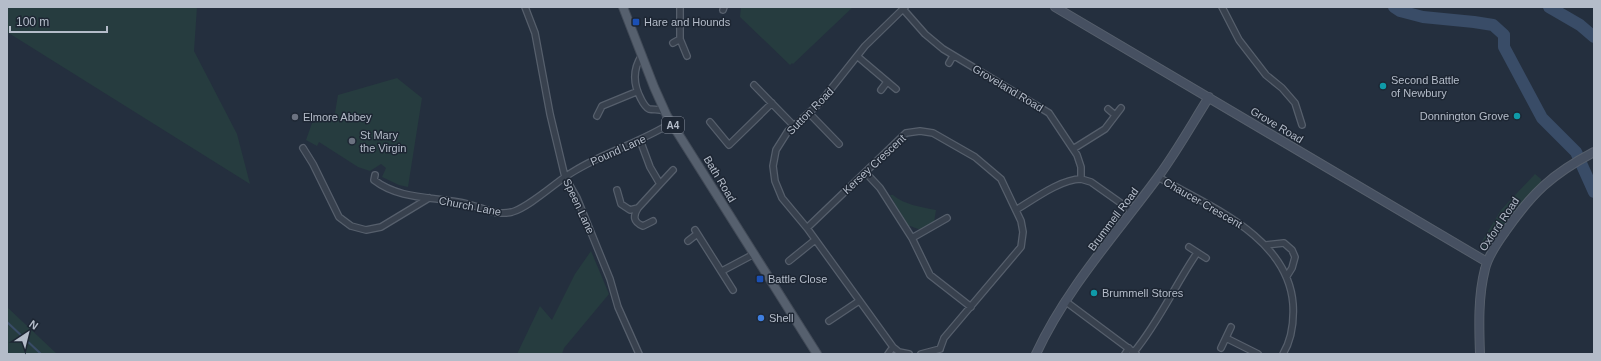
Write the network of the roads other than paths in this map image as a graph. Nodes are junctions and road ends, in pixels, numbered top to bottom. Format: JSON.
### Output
{"nodes":[{"id":1,"x":525,"y":7,"type":"edge"},
{"id":2,"x":623,"y":7,"type":"edge"},
{"id":3,"x":680,"y":7,"type":"edge"},
{"id":4,"x":1055,"y":7,"type":"edge"},
{"id":5,"x":1222,"y":7,"type":"edge"},
{"id":6,"x":904,"y":8,"type":"edge"},
{"id":7,"x":680,"y":39,"type":"junction"},
{"id":8,"x":673,"y":43,"type":"dead end"},
{"id":9,"x":642,"y":55,"type":"junction"},
{"id":10,"x":687,"y":56,"type":"dead end"},
{"id":11,"x":857,"y":56,"type":"junction"},
{"id":12,"x":953,"y":56,"type":"junction"},
{"id":13,"x":949,"y":63,"type":"dead end"},
{"id":14,"x":887,"y":82,"type":"junction"},
{"id":15,"x":754,"y":84,"type":"dead end"},
{"id":16,"x":896,"y":89,"type":"dead end"},
{"id":17,"x":880,"y":90,"type":"dead end"},
{"id":18,"x":636,"y":92,"type":"junction"},
{"id":19,"x":1209,"y":97,"type":"junction"},
{"id":20,"x":772,"y":104,"type":"junction"},
{"id":21,"x":1121,"y":108,"type":"dead end"},
{"id":22,"x":1108,"y":109,"type":"dead end"},
{"id":23,"x":664,"y":111,"type":"junction"},
{"id":24,"x":809,"y":113,"type":"junction"},
{"id":25,"x":597,"y":116,"type":"dead end"},
{"id":26,"x":1115,"y":116,"type":"junction"},
{"id":27,"x":710,"y":122,"type":"dead end"},
{"id":28,"x":671,"y":123,"type":"junction"},
{"id":29,"x":793,"y":125,"type":"junction"},
{"id":30,"x":1302,"y":125,"type":"dead end"},
{"id":31,"x":640,"y":140,"type":"junction"},
{"id":32,"x":839,"y":144,"type":"dead end"},
{"id":33,"x":303,"y":148,"type":"dead end"},
{"id":34,"x":1073,"y":148,"type":"junction"},
{"id":35,"x":1594,"y":152,"type":"edge"},
{"id":36,"x":673,"y":170,"type":"dead end"},
{"id":37,"x":866,"y":173,"type":"junction"},
{"id":38,"x":375,"y":175,"type":"dead end"},
{"id":39,"x":565,"y":177,"type":"junction"},
{"id":40,"x":1158,"y":177,"type":"junction"},
{"id":41,"x":1082,"y":179,"type":"junction"},
{"id":42,"x":660,"y":184,"type":"junction"},
{"id":43,"x":617,"y":190,"type":"dead end"},
{"id":44,"x":429,"y":198,"type":"junction"},
{"id":45,"x":638,"y":208,"type":"junction"},
{"id":46,"x":1016,"y":210,"type":"junction"},
{"id":47,"x":1132,"y":211,"type":"junction"},
{"id":48,"x":947,"y":218,"type":"dead end"},
{"id":49,"x":653,"y":221,"type":"dead end"},
{"id":50,"x":806,"y":228,"type":"junction"},
{"id":51,"x":912,"y":238,"type":"junction"},
{"id":52,"x":815,"y":240,"type":"junction"},
{"id":53,"x":688,"y":241,"type":"dead end"},
{"id":54,"x":1266,"y":245,"type":"junction"},
{"id":55,"x":1189,"y":247,"type":"dead end"},
{"id":56,"x":1197,"y":253,"type":"junction"},
{"id":57,"x":754,"y":254,"type":"junction"},
{"id":58,"x":1206,"y":258,"type":"dead end"},
{"id":59,"x":789,"y":261,"type":"dead end"},
{"id":60,"x":1487,"y":262,"type":"junction"},
{"id":61,"x":722,"y":271,"type":"junction"},
{"id":62,"x":1287,"y":276,"type":"junction"},
{"id":63,"x":733,"y":290,"type":"dead end"},
{"id":64,"x":859,"y":301,"type":"junction"},
{"id":65,"x":1065,"y":301,"type":"junction"},
{"id":66,"x":971,"y":307,"type":"junction"},
{"id":67,"x":829,"y":321,"type":"dead end"},
{"id":68,"x":1230,"y":327,"type":"dead end"},
{"id":69,"x":1226,"y":338,"type":"junction"},
{"id":70,"x":893,"y":347,"type":"junction"},
{"id":71,"x":1221,"y":348,"type":"dead end"},
{"id":72,"x":941,"y":351,"type":"edge"},
{"id":73,"x":1133,"y":352,"type":"edge"},
{"id":74,"x":639,"y":354,"type":"edge"},
{"id":75,"x":817,"y":354,"type":"edge"},
{"id":76,"x":888,"y":354,"type":"edge"},
{"id":77,"x":909,"y":354,"type":"edge"},
{"id":78,"x":921,"y":354,"type":"edge"},
{"id":79,"x":1036,"y":354,"type":"edge"},
{"id":80,"x":1125,"y":354,"type":"edge"},
{"id":81,"x":1258,"y":354,"type":"edge"},
{"id":82,"x":1283,"y":354,"type":"edge"},
{"id":83,"x":1480,"y":354,"type":"edge"}],
"edges":[{"from":1,"to":39,"type":"street","name":"Speen Lane"},
{"from":2,"to":9,"type":"main road","name":"Bath Road","number":"A4"},
{"from":3,"to":7,"type":"street"},
{"from":4,"to":19,"type":"street","name":"Grove Road"},
{"from":5,"to":30,"type":"street"},
{"from":6,"to":11,"type":"street","name":"Sutton Road"},
{"from":6,"to":12,"type":"street","name":"Groveland Road"},
{"from":7,"to":8,"type":"street"},
{"from":7,"to":10,"type":"street"},
{"from":9,"to":18,"type":"street"},
{"from":9,"to":23,"type":"main road","name":"Bath Road","number":"A4"},
{"from":11,"to":14,"type":"street"},
{"from":11,"to":24,"type":"street","name":"Sutton Road"},
{"from":12,"to":13,"type":"street"},
{"from":12,"to":34,"type":"street","name":"Groveland Road"},
{"from":14,"to":16,"type":"street"},
{"from":14,"to":17,"type":"street"},
{"from":15,"to":20,"type":"street"},
{"from":18,"to":23,"type":"street"},
{"from":18,"to":25,"type":"street"},
{"from":19,"to":40,"type":"street","name":"Brummell Road"},
{"from":19,"to":60,"type":"street","name":"Grove Road"},
{"from":20,"to":27,"type":"street"},
{"from":20,"to":29,"type":"street"},
{"from":21,"to":26,"type":"street"},
{"from":22,"to":26,"type":"street"},
{"from":23,"to":28,"type":"main road","name":"Bath Road","number":"A4"},
{"from":24,"to":29,"type":"street","name":"Sutton Road"},
{"from":24,"to":32,"type":"street"},
{"from":26,"to":34,"type":"street"},
{"from":28,"to":31,"type":"street","name":"Pound Lane"},
{"from":28,"to":57,"type":"main road","name":"Bath Road","number":"A4"},
{"from":29,"to":50,"type":"street","name":"Sutton Road"},
{"from":31,"to":39,"type":"street","name":"Pound Lane"},
{"from":31,"to":42,"type":"street"},
{"from":33,"to":44,"type":"street"},
{"from":34,"to":41,"type":"street","name":"Groveland Road"},
{"from":35,"to":60,"type":"street","name":"Oxford Road"},
{"from":36,"to":42,"type":"street"},
{"from":37,"to":46,"type":"street","name":"Kersey Crescent"},
{"from":37,"to":50,"type":"street","name":"Kersey Crescent"},
{"from":37,"to":51,"type":"street"},
{"from":38,"to":44,"type":"street","name":"Church Lane"},
{"from":39,"to":44,"type":"street","name":"Church Lane"},
{"from":39,"to":74,"type":"street","name":"Speen Lane"},
{"from":40,"to":47,"type":"street","name":"Brummell Road"},
{"from":40,"to":54,"type":"street","name":"Chaucer Crescent"},
{"from":41,"to":46,"type":"street"},
{"from":41,"to":47,"type":"street"},
{"from":42,"to":45,"type":"street"},
{"from":43,"to":45,"type":"street"},
{"from":45,"to":49,"type":"street"},
{"from":46,"to":66,"type":"street","name":"Kersey Crescent"},
{"from":47,"to":65,"type":"street","name":"Brummell Road"},
{"from":48,"to":51,"type":"street"},
{"from":50,"to":52,"type":"street"},
{"from":51,"to":66,"type":"street"},
{"from":52,"to":59,"type":"street"},
{"from":52,"to":64,"type":"street"},
{"from":53,"to":61,"type":"street"},
{"from":54,"to":62,"type":"street","name":"Chaucer Crescent"},
{"from":54,"to":62,"type":"street"},
{"from":55,"to":56,"type":"street"},
{"from":56,"to":58,"type":"street"},
{"from":56,"to":73,"type":"street"},
{"from":57,"to":61,"type":"street"},
{"from":57,"to":75,"type":"main road","name":"Bath Road","number":"A4"},
{"from":60,"to":83,"type":"street","name":"Oxford Road"},
{"from":61,"to":63,"type":"street"},
{"from":62,"to":82,"type":"street","name":"Chaucer Crescent"},
{"from":64,"to":67,"type":"street"},
{"from":64,"to":70,"type":"street"},
{"from":65,"to":73,"type":"street"},
{"from":65,"to":79,"type":"street","name":"Brummell Road"},
{"from":66,"to":72,"type":"street","name":"Kersey Crescent"},
{"from":68,"to":69,"type":"street"},
{"from":69,"to":71,"type":"street"},
{"from":69,"to":81,"type":"street"},
{"from":70,"to":76,"type":"street"},
{"from":70,"to":77,"type":"street"},
{"from":72,"to":78,"type":"street","name":"Kersey Crescent"},
{"from":73,"to":80,"type":"street"}]}
